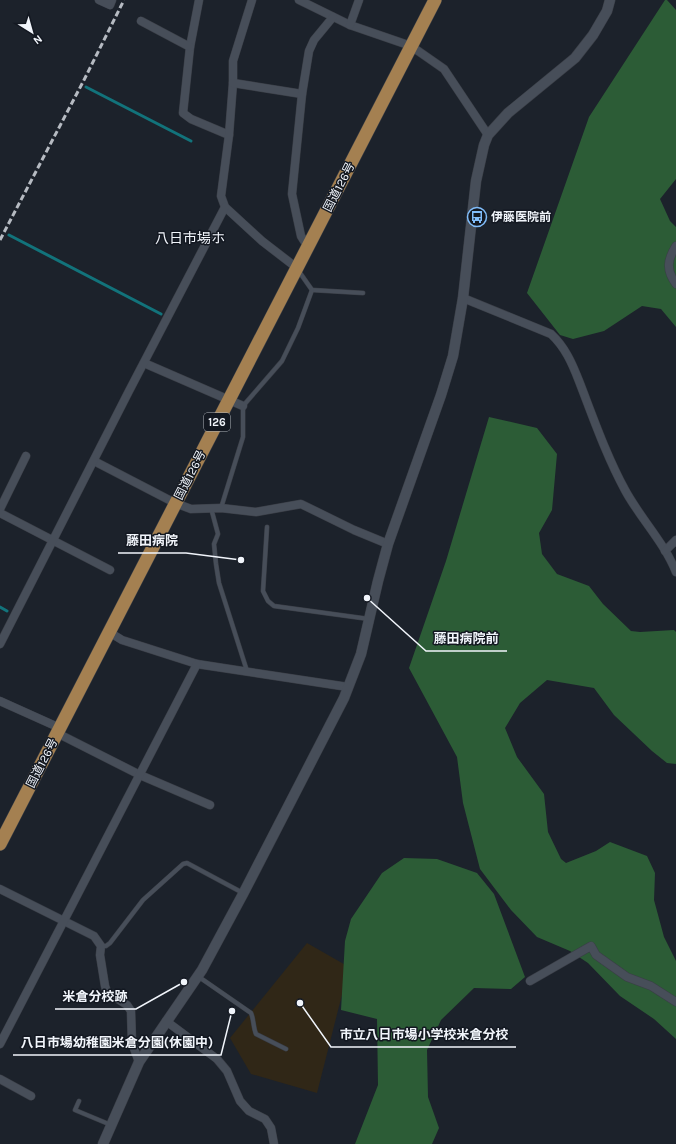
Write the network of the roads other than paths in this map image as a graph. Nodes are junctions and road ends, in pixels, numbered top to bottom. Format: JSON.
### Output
{"nodes":[{"id":1,"x":99,"y":0,"type":"edge"},
{"id":2,"x":112,"y":0,"type":"edge"},
{"id":3,"x":199,"y":0,"type":"edge"},
{"id":4,"x":252,"y":0,"type":"edge"},
{"id":5,"x":299,"y":0,"type":"edge"},
{"id":6,"x":359,"y":0,"type":"edge"},
{"id":7,"x":435,"y":0,"type":"edge"},
{"id":8,"x":610,"y":0,"type":"edge"},
{"id":9,"x":333,"y":17,"type":"junction"},
{"id":10,"x":141,"y":21,"type":"dead end"},
{"id":11,"x":350,"y":25,"type":"junction"},
{"id":12,"x":411,"y":46,"type":"junction"},
{"id":13,"x":190,"y":47,"type":"junction"},
{"id":14,"x":233,"y":82,"type":"junction"},
{"id":15,"x":302,"y":94,"type":"junction"},
{"id":16,"x":229,"y":135,"type":"junction"},
{"id":17,"x":488,"y":135,"type":"junction"},
{"id":18,"x":225,"y":207,"type":"junction"},
{"id":19,"x":676,"y":246,"type":"edge"},
{"id":20,"x":308,"y":247,"type":"junction"},
{"id":21,"x":297,"y":268,"type":"junction"},
{"id":22,"x":676,"y":284,"type":"edge"},
{"id":23,"x":312,"y":290,"type":"junction"},
{"id":24,"x":363,"y":294,"type":"dead end"},
{"id":25,"x":462,"y":298,"type":"junction"},
{"id":26,"x":144,"y":363,"type":"junction"},
{"id":27,"x":228,"y":400,"type":"junction"},
{"id":28,"x":243,"y":406,"type":"junction"},
{"id":29,"x":26,"y":456,"type":"dead end"},
{"id":30,"x":94,"y":461,"type":"junction"},
{"id":31,"x":175,"y":503,"type":"junction"},
{"id":32,"x":210,"y":508,"type":"junction"},
{"id":33,"x":221,"y":508,"type":"junction"},
{"id":34,"x":0,"y":509,"type":"edge"},
{"id":35,"x":0,"y":513,"type":"edge"},
{"id":36,"x":267,"y":527,"type":"dead end"},
{"id":37,"x":52,"y":540,"type":"junction"},
{"id":38,"x":676,"y":540,"type":"edge"},
{"id":39,"x":388,"y":544,"type":"junction"},
{"id":40,"x":665,"y":551,"type":"junction"},
{"id":41,"x":674,"y":560,"type":"edge"},
{"id":42,"x":110,"y":570,"type":"dead end"},
{"id":43,"x":676,"y":572,"type":"edge"},
{"id":44,"x":369,"y":619,"type":"junction"},
{"id":45,"x":109,"y":632,"type":"junction"},
{"id":46,"x":0,"y":644,"type":"edge"},
{"id":47,"x":197,"y":664,"type":"junction"},
{"id":48,"x":247,"y":672,"type":"junction"},
{"id":49,"x":348,"y":687,"type":"junction"},
{"id":50,"x":0,"y":701,"type":"edge"},
{"id":51,"x":58,"y":730,"type":"junction"},
{"id":52,"x":140,"y":775,"type":"junction"},
{"id":53,"x":210,"y":805,"type":"dead end"},
{"id":54,"x":0,"y":844,"type":"edge"},
{"id":55,"x":0,"y":889,"type":"edge"},
{"id":56,"x":243,"y":894,"type":"junction"},
{"id":57,"x":64,"y":921,"type":"junction"},
{"id":58,"x":101,"y":946,"type":"junction"},
{"id":59,"x":198,"y":976,"type":"junction"},
{"id":60,"x":530,"y":981,"type":"dead end"},
{"id":61,"x":676,"y":1002,"type":"edge"},
{"id":62,"x":166,"y":1021,"type":"junction"},
{"id":63,"x":0,"y":1044,"type":"edge"},
{"id":64,"x":286,"y":1049,"type":"dead end"},
{"id":65,"x":139,"y":1062,"type":"junction"},
{"id":66,"x":0,"y":1079,"type":"edge"},
{"id":67,"x":30,"y":1096,"type":"dead end"},
{"id":68,"x":79,"y":1101,"type":"dead end"},
{"id":69,"x":111,"y":1125,"type":"junction"},
{"id":70,"x":103,"y":1144,"type":"edge"},
{"id":71,"x":274,"y":1144,"type":"edge"}],
"edges":[{"from":1,"to":2,"type":"street"},
{"from":3,"to":13,"type":"street"},
{"from":4,"to":14,"type":"street"},
{"from":5,"to":9,"type":"street"},
{"from":6,"to":11,"type":"street"},
{"from":7,"to":12,"type":"highway","name":"国道126号","number":"126"},
{"from":8,"to":17,"type":"street"},
{"from":9,"to":11,"type":"street"},
{"from":9,"to":15,"type":"street"},
{"from":10,"to":13,"type":"street"},
{"from":11,"to":12,"type":"street"},
{"from":12,"to":17,"type":"street"},
{"from":12,"to":20,"type":"highway","name":"国道126号","number":"126"},
{"from":13,"to":16,"type":"street"},
{"from":14,"to":15,"type":"street"},
{"from":14,"to":16,"type":"street"},
{"from":15,"to":20,"type":"street"},
{"from":16,"to":18,"type":"street"},
{"from":17,"to":25,"type":"street"},
{"from":18,"to":21,"type":"street"},
{"from":18,"to":26,"type":"street"},
{"from":19,"to":22,"type":"street"},
{"from":20,"to":21,"type":"highway","name":"国道126号","number":"126"},
{"from":21,"to":23,"type":"lane"},
{"from":21,"to":27,"type":"highway","name":"国道126号","number":"126"},
{"from":23,"to":24,"type":"lane"},
{"from":23,"to":28,"type":"lane"},
{"from":25,"to":39,"type":"street"},
{"from":25,"to":40,"type":"street"},
{"from":26,"to":27,"type":"street"},
{"from":26,"to":30,"type":"street"},
{"from":27,"to":28,"type":"street"},
{"from":27,"to":31,"type":"highway","name":"国道126号","number":"126"},
{"from":28,"to":33,"type":"lane"},
{"from":29,"to":34,"type":"street"},
{"from":30,"to":31,"type":"street"},
{"from":30,"to":37,"type":"street"},
{"from":31,"to":32,"type":"street"},
{"from":31,"to":45,"type":"highway","name":"国道126号","number":"126"},
{"from":32,"to":33,"type":"street"},
{"from":32,"to":48,"type":"lane"},
{"from":33,"to":39,"type":"street"},
{"from":35,"to":37,"type":"street"},
{"from":36,"to":44,"type":"lane"},
{"from":37,"to":42,"type":"street"},
{"from":37,"to":46,"type":"street"},
{"from":38,"to":40,"type":"street"},
{"from":39,"to":44,"type":"street"},
{"from":40,"to":41,"type":"street"},
{"from":41,"to":43,"type":"street"},
{"from":44,"to":49,"type":"street"},
{"from":45,"to":47,"type":"street"},
{"from":45,"to":51,"type":"highway","name":"国道126号","number":"126"},
{"from":47,"to":48,"type":"street"},
{"from":47,"to":52,"type":"street"},
{"from":48,"to":49,"type":"street"},
{"from":49,"to":56,"type":"street"},
{"from":50,"to":51,"type":"street"},
{"from":51,"to":52,"type":"street"},
{"from":51,"to":54,"type":"highway","name":"国道126号","number":"126"},
{"from":52,"to":53,"type":"street"},
{"from":52,"to":57,"type":"street"},
{"from":55,"to":57,"type":"street"},
{"from":56,"to":58,"type":"lane"},
{"from":56,"to":59,"type":"street"},
{"from":57,"to":58,"type":"street"},
{"from":57,"to":63,"type":"street"},
{"from":58,"to":65,"type":"street"},
{"from":59,"to":62,"type":"street"},
{"from":59,"to":64,"type":"lane"},
{"from":60,"to":61,"type":"street"},
{"from":62,"to":65,"type":"street"},
{"from":62,"to":71,"type":"street"},
{"from":65,"to":69,"type":"street"},
{"from":66,"to":67,"type":"street"},
{"from":68,"to":69,"type":"lane"},
{"from":69,"to":70,"type":"street"}]}
